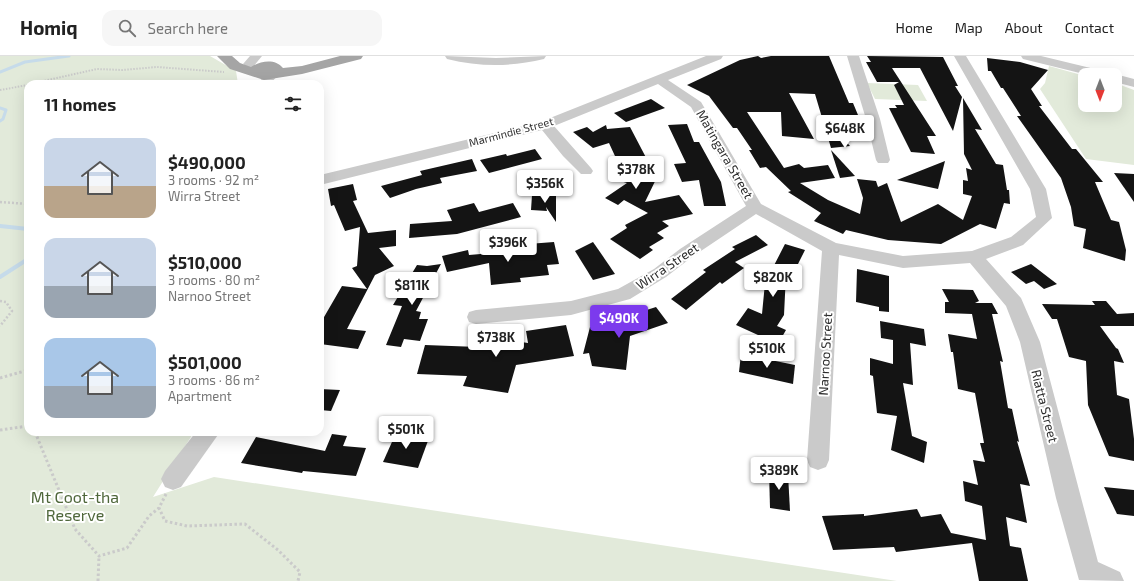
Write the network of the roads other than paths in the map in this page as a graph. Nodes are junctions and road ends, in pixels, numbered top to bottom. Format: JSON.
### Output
{"nodes":[{"id":1,"x":224,"y":56,"type":"edge"},
{"id":2,"x":356,"y":56,"type":"edge"},
{"id":3,"x":451,"y":56,"type":"edge"},
{"id":4,"x":540,"y":56,"type":"edge"},
{"id":5,"x":717,"y":56,"type":"edge"},
{"id":6,"x":853,"y":56,"type":"edge"},
{"id":7,"x":960,"y":56,"type":"edge"},
{"id":8,"x":1027,"y":56,"type":"edge"},
{"id":9,"x":255,"y":68,"type":"edge"},
{"id":10,"x":1078,"y":69,"type":"edge"},
{"id":11,"x":660,"y":80,"type":"junction"},
{"id":12,"x":1122,"y":80,"type":"edge"},
{"id":13,"x":1134,"y":83,"type":"edge"},
{"id":14,"x":545,"y":125,"type":"junction"},
{"id":15,"x":883,"y":160,"type":"dead end"},
{"id":16,"x":586,"y":171,"type":"dead end"},
{"id":17,"x":324,"y":179,"type":"edge"},
{"id":18,"x":755,"y":207,"type":"junction"},
{"id":19,"x":831,"y":248,"type":"junction"},
{"id":20,"x":974,"y":257,"type":"junction"},
{"id":21,"x":476,"y":317,"type":"dead end"},
{"id":22,"x":206,"y":436,"type":"edge"},
{"id":23,"x":818,"y":460,"type":"dead end"},
{"id":24,"x":173,"y":479,"type":"road end"},
{"id":25,"x":1111,"y":581,"type":"edge"}],
"edges":[{"from":1,"to":9,"type":"main road"},
{"from":2,"to":9,"type":"main road"},
{"from":3,"to":4,"type":"street"},
{"from":5,"to":11,"type":"street","name":"Marmindie Street"},
{"from":6,"to":15,"type":"street"},
{"from":7,"to":20,"type":"street","name":"Matingara Street"},
{"from":8,"to":10,"type":"street"},
{"from":11,"to":14,"type":"street","name":"Marmindie Street"},
{"from":11,"to":18,"type":"street","name":"Matingara Street"},
{"from":12,"to":13,"type":"street"},
{"from":14,"to":16,"type":"street"},
{"from":14,"to":17,"type":"street","name":"Marmindie Street"},
{"from":18,"to":19,"type":"street","name":"Matingara Street"},
{"from":18,"to":21,"type":"street","name":"Wirra Street"},
{"from":19,"to":20,"type":"street","name":"Matingara Street"},
{"from":19,"to":23,"type":"street","name":"Narnoo Street"},
{"from":20,"to":25,"type":"street","name":"Riatta Street"},
{"from":22,"to":24,"type":"street"}]}
